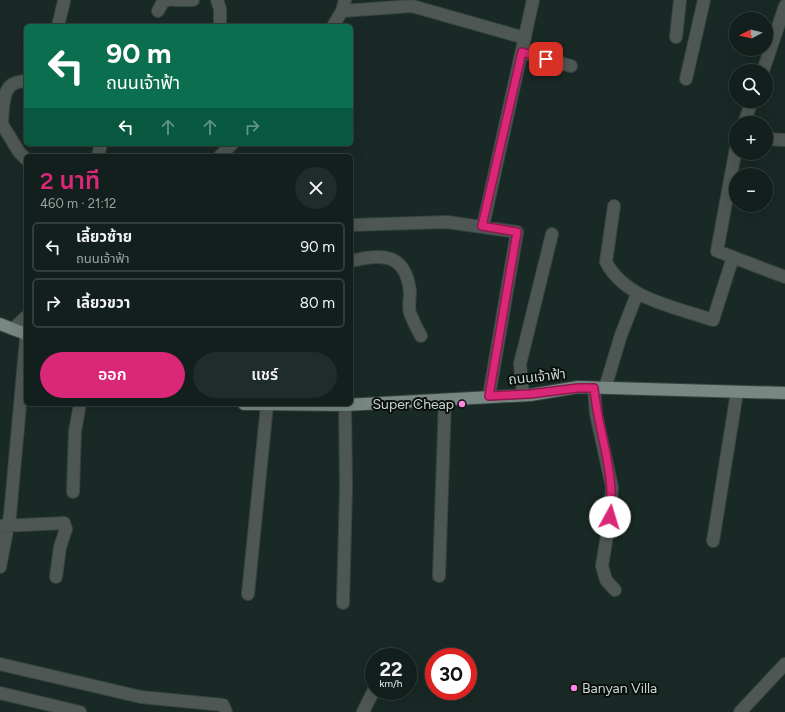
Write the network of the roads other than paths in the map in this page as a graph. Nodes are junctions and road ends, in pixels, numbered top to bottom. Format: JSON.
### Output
{"nodes":[{"id":1,"x":170,"y":0,"type":"edge"},
{"id":2,"x":175,"y":0,"type":"edge"},
{"id":3,"x":193,"y":0,"type":"edge"},
{"id":4,"x":217,"y":0,"type":"edge"},
{"id":5,"x":533,"y":0,"type":"edge"},
{"id":6,"x":680,"y":0,"type":"edge"},
{"id":7,"x":704,"y":0,"type":"edge"},
{"id":8,"x":64,"y":1,"type":"edge"},
{"id":9,"x":343,"y":5,"type":"edge"},
{"id":10,"x":785,"y":6,"type":"edge"},
{"id":11,"x":158,"y":11,"type":"dead end"},
{"id":12,"x":58,"y":24,"type":"edge"},
{"id":13,"x":220,"y":24,"type":"edge"},
{"id":14,"x":334,"y":24,"type":"edge"},
{"id":15,"x":676,"y":37,"type":"dead end"},
{"id":16,"x":525,"y":38,"type":"junction"},
{"id":17,"x":522,"y":52,"type":"junction"},
{"id":18,"x":765,"y":64,"type":"edge"},
{"id":19,"x":571,"y":66,"type":"dead end"},
{"id":20,"x":686,"y":79,"type":"dead end"},
{"id":21,"x":24,"y":80,"type":"edge"},
{"id":22,"x":1,"y":122,"type":"edge"},
{"id":23,"x":773,"y":139,"type":"edge"},
{"id":24,"x":785,"y":140,"type":"edge"},
{"id":25,"x":230,"y":146,"type":"edge"},
{"id":26,"x":222,"y":154,"type":"edge"},
{"id":27,"x":24,"y":157,"type":"edge"},
{"id":28,"x":734,"y":160,"type":"edge"},
{"id":29,"x":614,"y":206,"type":"dead end"},
{"id":30,"x":353,"y":224,"type":"edge"},
{"id":31,"x":482,"y":226,"type":"junction"},
{"id":32,"x":552,"y":234,"type":"dead end"},
{"id":33,"x":734,"y":257,"type":"junction"},
{"id":34,"x":353,"y":261,"type":"edge"},
{"id":35,"x":785,"y":277,"type":"edge"},
{"id":36,"x":637,"y":294,"type":"junction"},
{"id":37,"x":24,"y":319,"type":"edge"},
{"id":38,"x":0,"y":324,"type":"edge"},
{"id":39,"x":13,"y":329,"type":"junction"},
{"id":40,"x":24,"y":333,"type":"edge"},
{"id":41,"x":421,"y":336,"type":"dead end"},
{"id":42,"x":24,"y":356,"type":"edge"},
{"id":43,"x":599,"y":388,"type":"junction"},
{"id":44,"x":737,"y":392,"type":"junction"},
{"id":45,"x":785,"y":392,"type":"edge"},
{"id":46,"x":523,"y":395,"type":"junction"},
{"id":47,"x":489,"y":396,"type":"junction"},
{"id":48,"x":445,"y":400,"type":"junction"},
{"id":49,"x":353,"y":404,"type":"edge"},
{"id":50,"x":80,"y":406,"type":"edge"},
{"id":51,"x":268,"y":406,"type":"edge"},
{"id":52,"x":345,"y":406,"type":"edge"},
{"id":53,"x":73,"y":492,"type":"dead end"},
{"id":54,"x":4,"y":526,"type":"edge"},
{"id":55,"x":713,"y":541,"type":"dead end"},
{"id":56,"x":0,"y":567,"type":"edge"},
{"id":57,"x":439,"y":576,"type":"dead end"},
{"id":58,"x":56,"y":577,"type":"dead end"},
{"id":59,"x":615,"y":590,"type":"dead end"},
{"id":60,"x":248,"y":594,"type":"dead end"},
{"id":61,"x":343,"y":603,"type":"dead end"},
{"id":62,"x":0,"y":664,"type":"edge"},
{"id":63,"x":785,"y":664,"type":"edge"},
{"id":64,"x":0,"y":694,"type":"edge"},
{"id":65,"x":369,"y":700,"type":"edge"},
{"id":66,"x":80,"y":712,"type":"edge"},
{"id":67,"x":226,"y":712,"type":"edge"},
{"id":68,"x":363,"y":712,"type":"edge"},
{"id":69,"x":740,"y":712,"type":"edge"}],
"edges":[{"from":1,"to":11,"type":"street"},
{"from":2,"to":3,"type":"street"},
{"from":4,"to":13,"type":"street"},
{"from":5,"to":16,"type":"street"},
{"from":6,"to":15,"type":"street"},
{"from":7,"to":20,"type":"street"},
{"from":8,"to":12,"type":"street"},
{"from":9,"to":14,"type":"street"},
{"from":9,"to":16,"type":"street"},
{"from":10,"to":18,"type":"street"},
{"from":16,"to":17,"type":"street"},
{"from":17,"to":19,"type":"street"},
{"from":17,"to":31,"type":"street"},
{"from":21,"to":22,"type":"street"},
{"from":22,"to":27,"type":"street"},
{"from":23,"to":24,"type":"street"},
{"from":25,"to":26,"type":"street"},
{"from":28,"to":33,"type":"street"},
{"from":29,"to":36,"type":"street"},
{"from":30,"to":31,"type":"street"},
{"from":31,"to":47,"type":"street"},
{"from":32,"to":46,"type":"street"},
{"from":33,"to":35,"type":"street"},
{"from":33,"to":36,"type":"street"},
{"from":34,"to":41,"type":"street"},
{"from":36,"to":43,"type":"street"},
{"from":37,"to":39,"type":"street"},
{"from":38,"to":39,"type":"main road"},
{"from":39,"to":40,"type":"main road"},
{"from":42,"to":54,"type":"street"},
{"from":43,"to":44,"type":"main road","name":"ถนนเจ้าฟ้า"},
{"from":43,"to":46,"type":"main road","name":"ถนนเจ้าฟ้า"},
{"from":43,"to":59,"type":"street"},
{"from":44,"to":45,"type":"main road","name":"ถนนเจ้าฟ้า"},
{"from":44,"to":55,"type":"street"},
{"from":46,"to":47,"type":"main road","name":"ถนนเจ้าฟ้า"},
{"from":47,"to":48,"type":"main road","name":"ถนนเจ้าฟ้า"},
{"from":48,"to":49,"type":"main road","name":"ถนนเจ้าฟ้า"},
{"from":48,"to":57,"type":"street"},
{"from":50,"to":53,"type":"street"},
{"from":51,"to":60,"type":"street"},
{"from":52,"to":61,"type":"street"},
{"from":54,"to":56,"type":"street"},
{"from":54,"to":58,"type":"street"},
{"from":62,"to":67,"type":"street"},
{"from":63,"to":69,"type":"street"},
{"from":64,"to":66,"type":"street"},
{"from":65,"to":68,"type":"street"}]}
